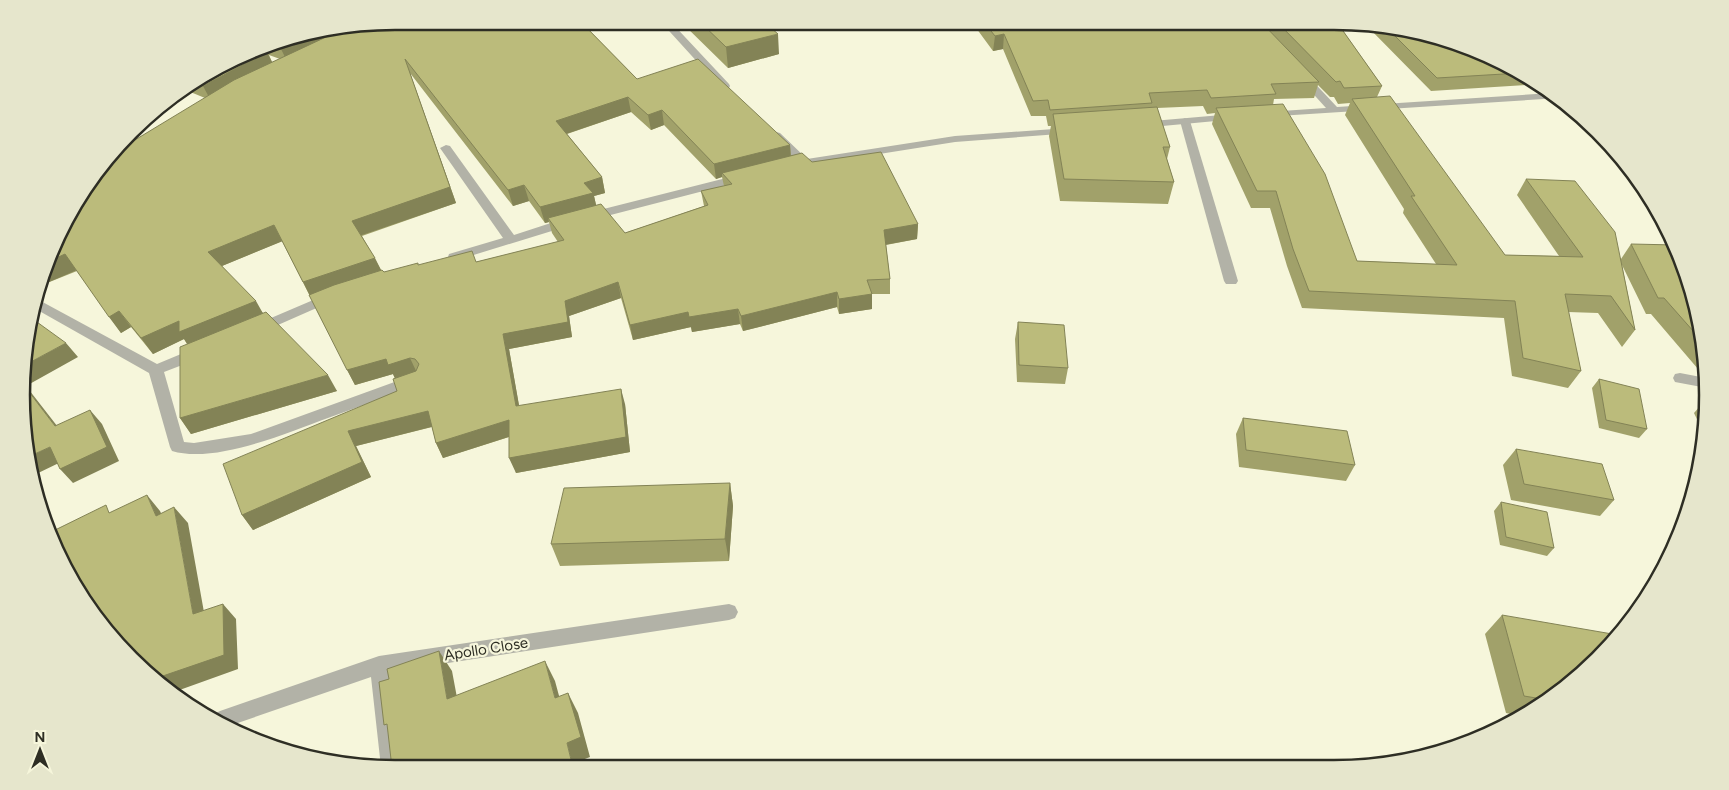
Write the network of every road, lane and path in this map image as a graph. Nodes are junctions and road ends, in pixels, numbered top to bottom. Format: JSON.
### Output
{"nodes":[{"id":1,"x":673,"y":30,"type":"edge"},
{"id":2,"x":1296,"y":69,"type":"edge"},
{"id":3,"x":732,"y":94,"type":"edge"},
{"id":4,"x":1544,"y":97,"type":"edge"},
{"id":5,"x":1334,"y":110,"type":"junction"},
{"id":6,"x":1185,"y":121,"type":"junction"},
{"id":7,"x":1129,"y":126,"type":"edge"},
{"id":8,"x":768,"y":128,"type":"edge"},
{"id":9,"x":1082,"y":130,"type":"edge"},
{"id":10,"x":446,"y":148,"type":"dead end"},
{"id":11,"x":804,"y":162,"type":"junction"},
{"id":12,"x":775,"y":169,"type":"edge"},
{"id":13,"x":756,"y":174,"type":"edge"},
{"id":14,"x":511,"y":240,"type":"junction"},
{"id":15,"x":446,"y":260,"type":"edge"},
{"id":16,"x":1231,"y":281,"type":"dead end"},
{"id":17,"x":345,"y":292,"type":"edge"},
{"id":18,"x":41,"y":306,"type":"edge"},
{"id":19,"x":246,"y":333,"type":"edge"},
{"id":20,"x":210,"y":348,"type":"edge"},
{"id":21,"x":156,"y":370,"type":"junction"},
{"id":22,"x":1680,"y":378,"type":"dead end"},
{"id":23,"x":417,"y":380,"type":"edge"},
{"id":24,"x":1698,"y":381,"type":"edge"},
{"id":25,"x":729,"y":612,"type":"dead end"},
{"id":26,"x":379,"y":666,"type":"junction"},
{"id":27,"x":226,"y":718,"type":"edge"},
{"id":28,"x":390,"y":760,"type":"edge"}],
"edges":[{"from":1,"to":3,"type":"street"},
{"from":2,"to":5,"type":"street"},
{"from":4,"to":5,"type":"street"},
{"from":5,"to":6,"type":"street"},
{"from":6,"to":7,"type":"street"},
{"from":6,"to":16,"type":"street"},
{"from":8,"to":11,"type":"street"},
{"from":9,"to":11,"type":"street"},
{"from":10,"to":14,"type":"street"},
{"from":11,"to":12,"type":"street"},
{"from":13,"to":14,"type":"street"},
{"from":14,"to":15,"type":"street"},
{"from":17,"to":19,"type":"street"},
{"from":18,"to":21,"type":"street"},
{"from":20,"to":21,"type":"street"},
{"from":21,"to":23,"type":"street"},
{"from":22,"to":24,"type":"street"},
{"from":25,"to":26,"type":"street","name":"Apollo Close"},
{"from":26,"to":27,"type":"street","name":"Apollo Close"},
{"from":26,"to":28,"type":"street"}]}
